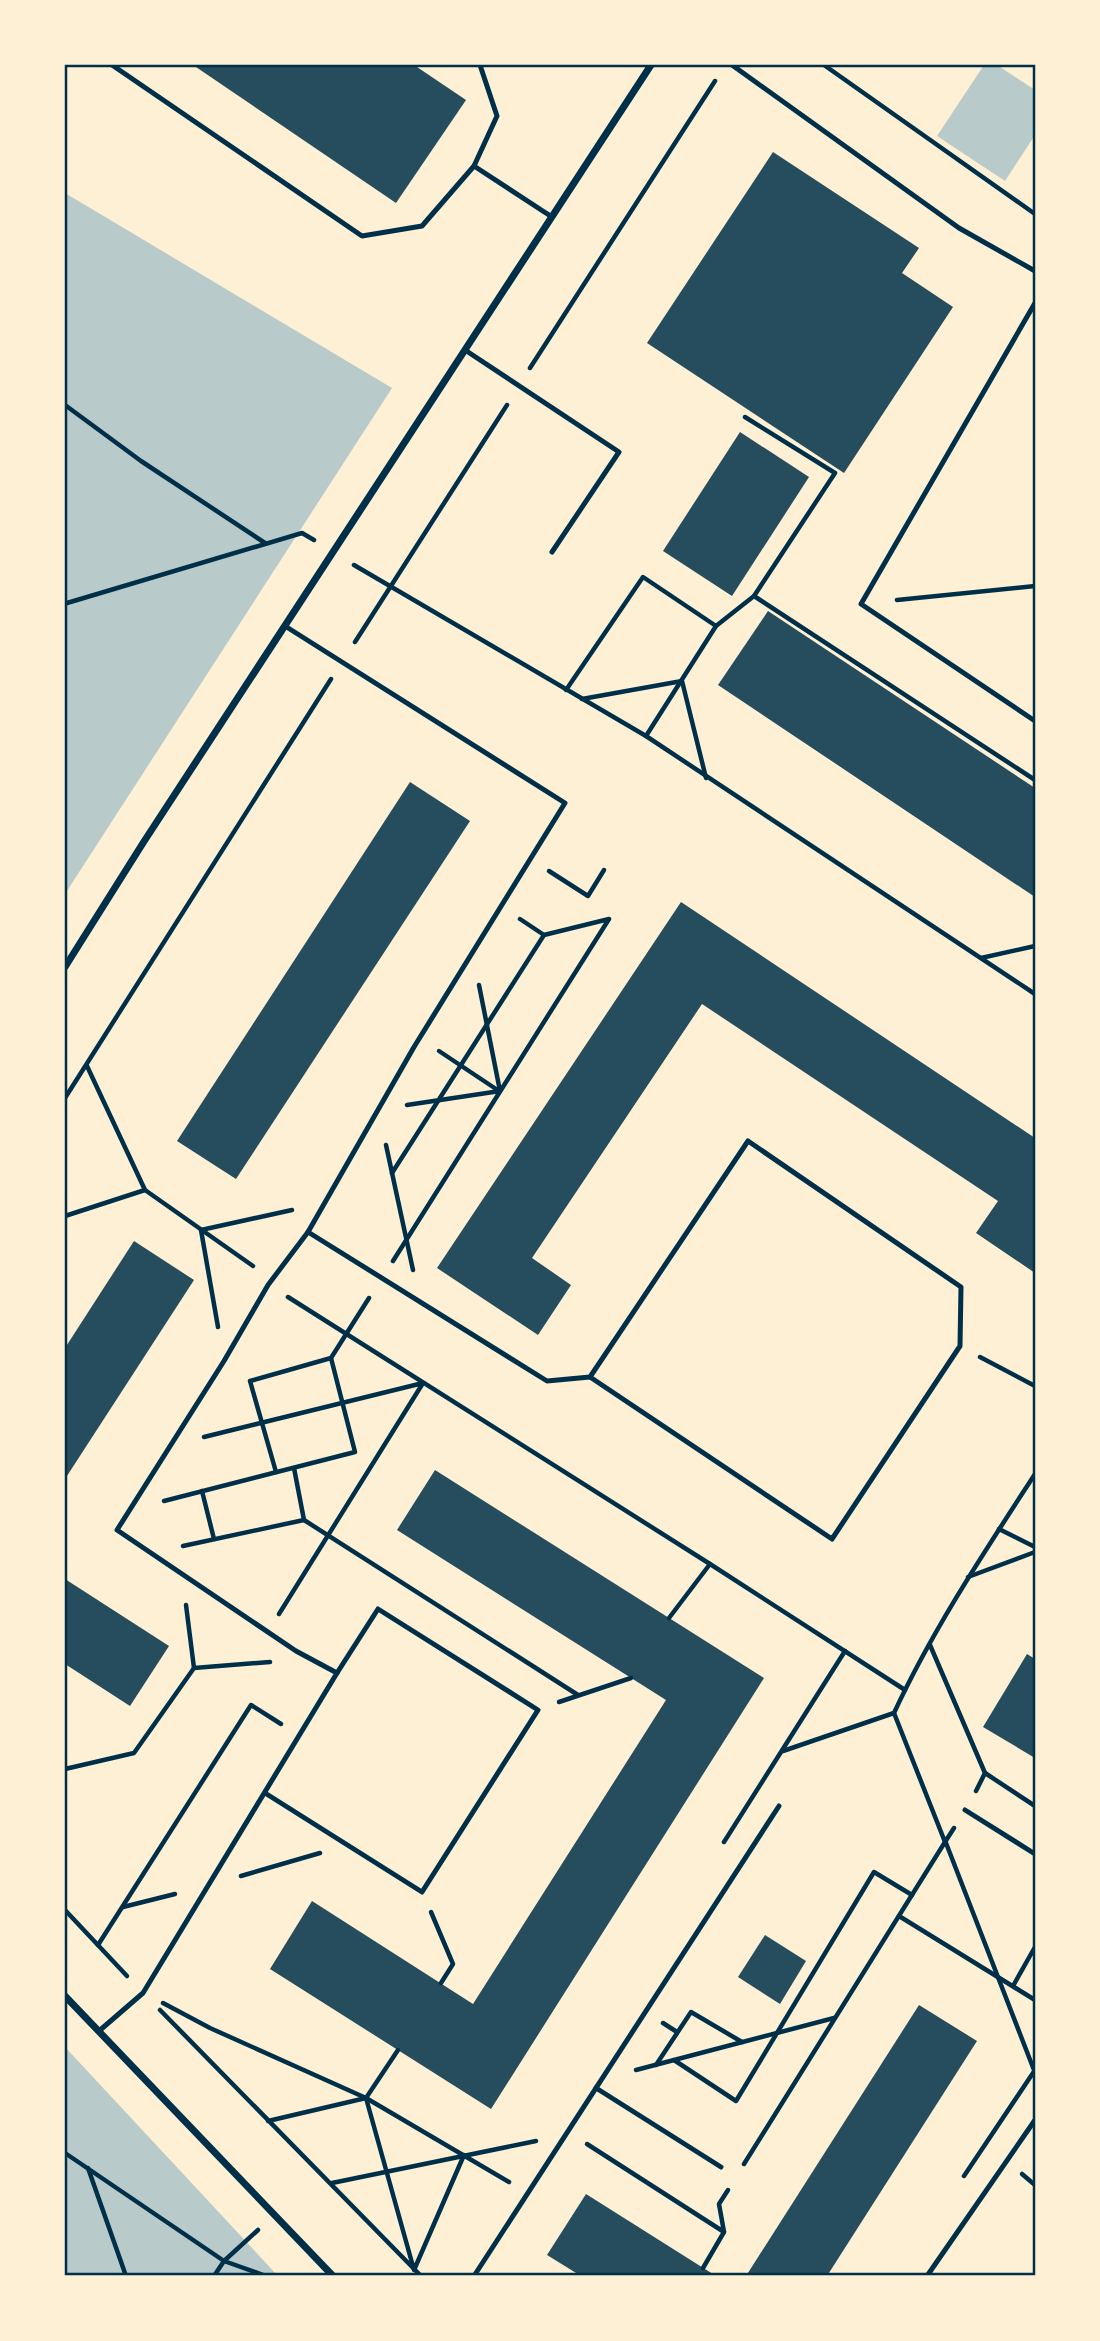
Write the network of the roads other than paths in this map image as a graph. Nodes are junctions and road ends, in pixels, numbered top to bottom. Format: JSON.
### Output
{"nodes":[{"id":1,"x":112,"y":65,"type":"edge"},
{"id":2,"x":480,"y":65,"type":"edge"},
{"id":3,"x":651,"y":65,"type":"edge"},
{"id":4,"x":732,"y":65,"type":"edge"},
{"id":5,"x":474,"y":166,"type":"junction"},
{"id":6,"x":552,"y":217,"type":"junction"},
{"id":7,"x":1035,"y":271,"type":"edge"},
{"id":8,"x":1035,"y":303,"type":"edge"},
{"id":9,"x":465,"y":350,"type":"junction"},
{"id":10,"x":552,"y":552,"type":"dead end"},
{"id":11,"x":285,"y":626,"type":"junction"},
{"id":12,"x":1035,"y":721,"type":"edge"},
{"id":13,"x":65,"y":967,"type":"edge"},
{"id":14,"x":308,"y":1232,"type":"junction"},
{"id":15,"x":590,"y":1377,"type":"junction"},
{"id":16,"x":337,"y":1673,"type":"junction"},
{"id":17,"x":265,"y":1793,"type":"junction"},
{"id":18,"x":779,"y":1806,"type":"dead end"},
{"id":19,"x":965,"y":1810,"type":"road end"},
{"id":20,"x":1035,"y":1854,"type":"edge"},
{"id":21,"x":65,"y":1996,"type":"edge"},
{"id":22,"x":99,"y":2031,"type":"junction"},
{"id":23,"x":596,"y":2088,"type":"junction"},
{"id":24,"x":1035,"y":2120,"type":"edge"},
{"id":25,"x":721,"y":2167,"type":"dead end"},
{"id":26,"x":333,"y":2276,"type":"edge"},
{"id":27,"x":474,"y":2276,"type":"edge"},
{"id":28,"x":926,"y":2276,"type":"edge"}],
"edges":[{"from":1,"to":5,"type":"lane"},
{"from":2,"to":5,"type":"lane"},
{"from":3,"to":6,"type":"street"},
{"from":4,"to":7,"type":"lane"},
{"from":5,"to":6,"type":"lane"},
{"from":6,"to":9,"type":"street"},
{"from":8,"to":12,"type":"lane"},
{"from":9,"to":10,"type":"lane"},
{"from":9,"to":11,"type":"street"},
{"from":11,"to":13,"type":"street"},
{"from":11,"to":14,"type":"lane"},
{"from":14,"to":15,"type":"lane"},
{"from":14,"to":16,"type":"lane"},
{"from":15,"to":15,"type":"lane"},
{"from":16,"to":17,"type":"lane"},
{"from":16,"to":17,"type":"lane"},
{"from":17,"to":22,"type":"lane"},
{"from":18,"to":23,"type":"lane"},
{"from":19,"to":20,"type":"lane"},
{"from":21,"to":22,"type":"street"},
{"from":22,"to":26,"type":"street"},
{"from":23,"to":25,"type":"lane"},
{"from":23,"to":27,"type":"lane"},
{"from":24,"to":28,"type":"lane"}]}
